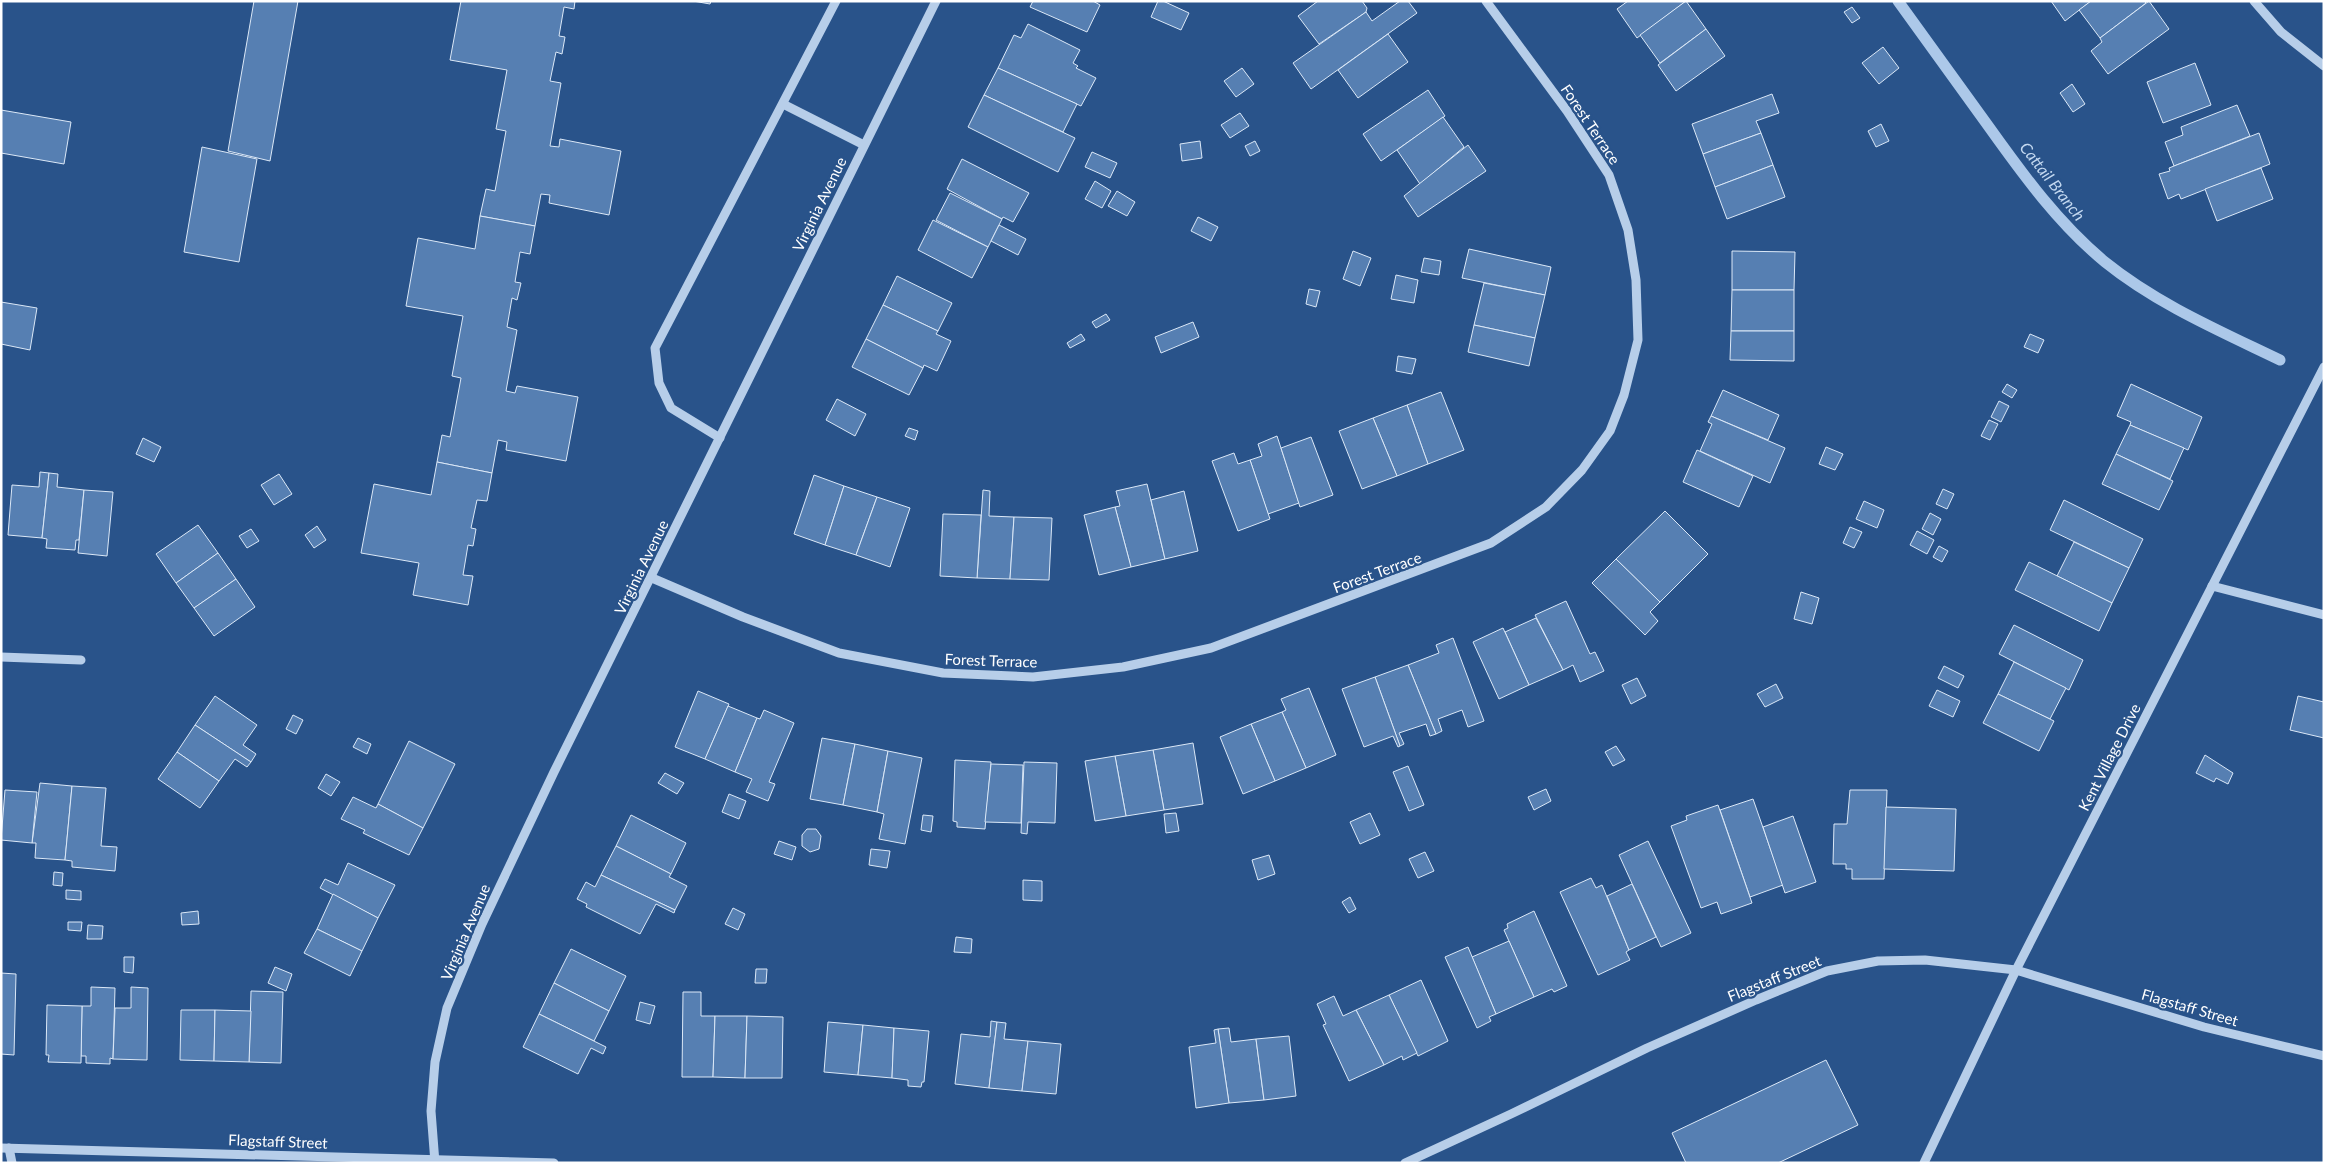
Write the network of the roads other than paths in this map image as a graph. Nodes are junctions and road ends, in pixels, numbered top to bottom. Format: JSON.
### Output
{"nodes":[{"id":1,"x":836,"y":1,"type":"edge"},
{"id":2,"x":936,"y":1,"type":"edge"},
{"id":3,"x":1486,"y":1,"type":"edge"},
{"id":4,"x":2254,"y":1,"type":"edge"},
{"id":5,"x":2324,"y":66,"type":"edge"},
{"id":6,"x":783,"y":104,"type":"junction"},
{"id":7,"x":864,"y":145,"type":"junction"},
{"id":8,"x":2324,"y":367,"type":"edge"},
{"id":9,"x":720,"y":438,"type":"junction"},
{"id":10,"x":652,"y":578,"type":"junction"},
{"id":11,"x":2212,"y":586,"type":"junction"},
{"id":12,"x":2324,"y":615,"type":"edge"},
{"id":13,"x":1,"y":657,"type":"edge"},
{"id":14,"x":82,"y":660,"type":"dead end"},
{"id":15,"x":2016,"y":970,"type":"junction"},
{"id":16,"x":2324,"y":1056,"type":"edge"},
{"id":17,"x":5,"y":1148,"type":"edge"},
{"id":18,"x":435,"y":1161,"type":"edge"},
{"id":19,"x":12,"y":1163,"type":"edge"},
{"id":20,"x":554,"y":1163,"type":"edge"},
{"id":21,"x":1405,"y":1163,"type":"edge"},
{"id":22,"x":1924,"y":1163,"type":"edge"}],
"edges":[{"from":1,"to":6,"type":"street"},
{"from":2,"to":7,"type":"street","name":"Virginia Avenue"},
{"from":3,"to":10,"type":"street","name":"Forest Terrace"},
{"from":4,"to":5,"type":"street"},
{"from":6,"to":7,"type":"street"},
{"from":6,"to":9,"type":"street"},
{"from":7,"to":9,"type":"street","name":"Virginia Avenue"},
{"from":8,"to":11,"type":"street","name":"Kent Village Drive"},
{"from":9,"to":10,"type":"street","name":"Virginia Avenue"},
{"from":10,"to":18,"type":"street","name":"Virginia Avenue"},
{"from":11,"to":12,"type":"street"},
{"from":11,"to":15,"type":"street","name":"Kent Village Drive"},
{"from":13,"to":14,"type":"street"},
{"from":15,"to":16,"type":"street","name":"Flagstaff Street"},
{"from":15,"to":21,"type":"street","name":"Flagstaff Street"},
{"from":15,"to":22,"type":"street","name":"Kent Village Drive"},
{"from":17,"to":18,"type":"street","name":"Flagstaff Street"},
{"from":17,"to":19,"type":"street"},
{"from":18,"to":20,"type":"street","name":"Flagstaff Street"}]}
